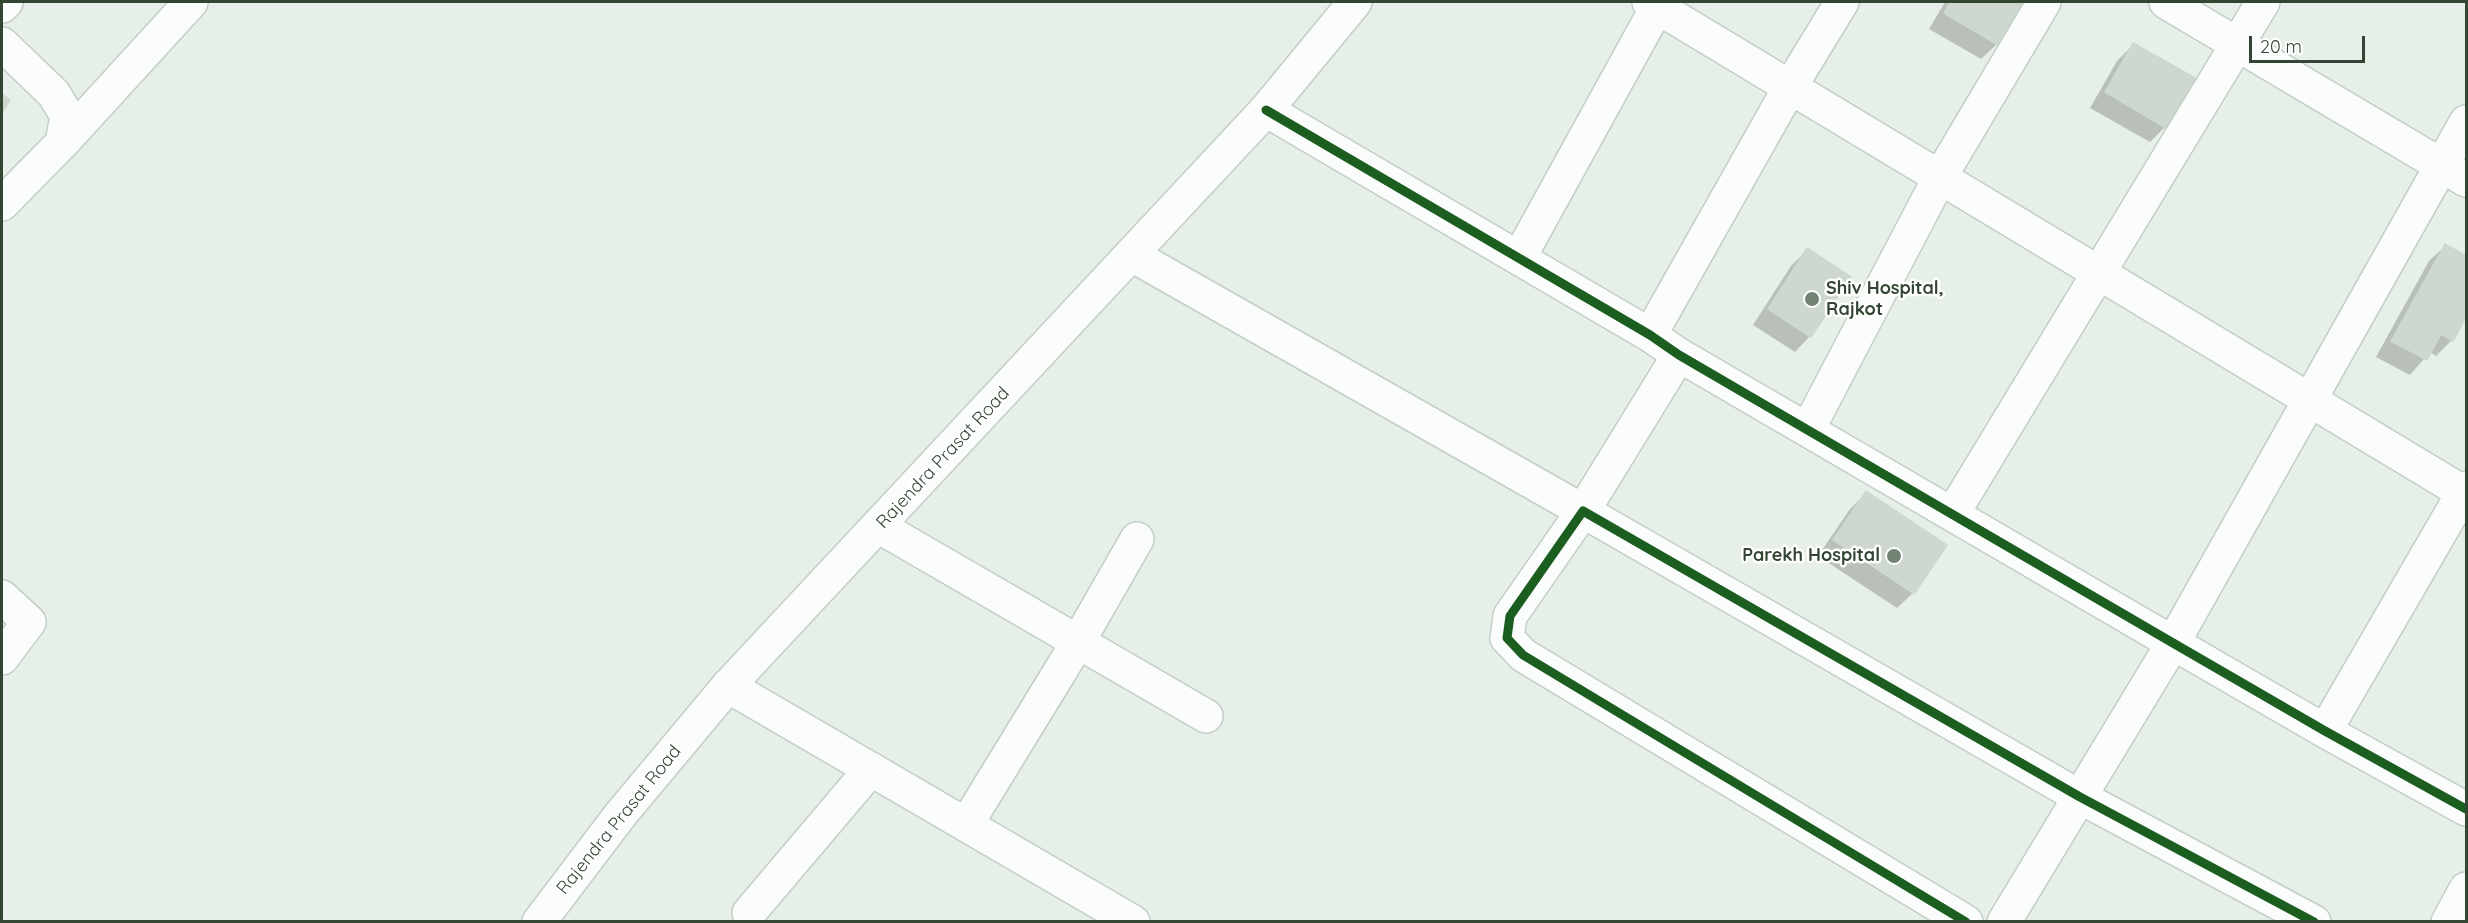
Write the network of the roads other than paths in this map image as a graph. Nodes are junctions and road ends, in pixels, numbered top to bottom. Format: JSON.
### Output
{"nodes":[{"id":1,"x":6,"y":2,"type":"edge"},
{"id":2,"x":191,"y":2,"type":"edge"},
{"id":3,"x":1355,"y":2,"type":"edge"},
{"id":4,"x":1842,"y":2,"type":"edge"},
{"id":5,"x":2044,"y":2,"type":"edge"},
{"id":6,"x":2166,"y":2,"type":"edge"},
{"id":7,"x":2264,"y":2,"type":"edge"},
{"id":8,"x":1656,"y":3,"type":"edge"},
{"id":9,"x":2,"y":6,"type":"edge"},
{"id":10,"x":2,"y":44,"type":"edge"},
{"id":11,"x":2238,"y":44,"type":"junction"},
{"id":12,"x":1790,"y":87,"type":"junction"},
{"id":13,"x":1266,"y":110,"type":"junction"},
{"id":14,"x":2466,"y":123,"type":"edge"},
{"id":15,"x":62,"y":143,"type":"junction"},
{"id":16,"x":2455,"y":173,"type":"edge"},
{"id":17,"x":1940,"y":177,"type":"junction"},
{"id":18,"x":2,"y":204,"type":"edge"},
{"id":19,"x":1132,"y":255,"type":"junction"},
{"id":20,"x":1519,"y":258,"type":"junction"},
{"id":21,"x":2099,"y":274,"type":"junction"},
{"id":22,"x":1650,"y":335,"type":"junction"},
{"id":23,"x":1679,"y":355,"type":"junction"},
{"id":24,"x":2308,"y":400,"type":"junction"},
{"id":25,"x":1808,"y":429,"type":"junction"},
{"id":26,"x":2466,"y":492,"type":"edge"},
{"id":27,"x":1583,"y":511,"type":"junction"},
{"id":28,"x":1953,"y":513,"type":"junction"},
{"id":29,"x":878,"y":526,"type":"junction"},
{"id":30,"x":1137,"y":539,"type":"dead end"},
{"id":31,"x":2,"y":597,"type":"edge"},
{"id":32,"x":1078,"y":642,"type":"junction"},
{"id":33,"x":2173,"y":643,"type":"junction"},
{"id":34,"x":2,"y":658,"type":"edge"},
{"id":35,"x":728,"y":686,"type":"junction"},
{"id":36,"x":1206,"y":716,"type":"dead end"},
{"id":37,"x":2325,"y":731,"type":"junction"},
{"id":38,"x":872,"y":769,"type":"junction"},
{"id":39,"x":2080,"y":797,"type":"junction"},
{"id":40,"x":2466,"y":809,"type":"edge"},
{"id":41,"x":966,"y":825,"type":"junction"},
{"id":42,"x":2466,"y":889,"type":"edge"},
{"id":43,"x":1100,"y":913,"type":"edge"},
{"id":44,"x":752,"y":919,"type":"edge"},
{"id":45,"x":539,"y":921,"type":"edge"},
{"id":46,"x":1133,"y":921,"type":"edge"},
{"id":47,"x":1966,"y":921,"type":"edge"},
{"id":48,"x":2004,"y":921,"type":"edge"},
{"id":49,"x":2314,"y":921,"type":"edge"},
{"id":50,"x":2448,"y":921,"type":"edge"}],
"edges":[{"from":1,"to":9,"type":"street"},
{"from":2,"to":15,"type":"street"},
{"from":3,"to":13,"type":"street","name":"Rajendra Prasat Road"},
{"from":4,"to":12,"type":"street"},
{"from":5,"to":17,"type":"street"},
{"from":6,"to":11,"type":"street"},
{"from":7,"to":11,"type":"street"},
{"from":8,"to":12,"type":"street"},
{"from":8,"to":20,"type":"street"},
{"from":10,"to":15,"type":"street"},
{"from":11,"to":16,"type":"street"},
{"from":11,"to":21,"type":"street"},
{"from":12,"to":17,"type":"street"},
{"from":12,"to":22,"type":"street"},
{"from":13,"to":19,"type":"street","name":"Rajendra Prasat Road"},
{"from":13,"to":20,"type":"street"},
{"from":14,"to":16,"type":"street"},
{"from":15,"to":18,"type":"street"},
{"from":16,"to":24,"type":"street"},
{"from":17,"to":21,"type":"street"},
{"from":17,"to":25,"type":"street"},
{"from":19,"to":27,"type":"street"},
{"from":19,"to":29,"type":"street","name":"Rajendra Prasat Road"},
{"from":20,"to":22,"type":"street"},
{"from":21,"to":24,"type":"street"},
{"from":21,"to":28,"type":"street"},
{"from":22,"to":23,"type":"street"},
{"from":23,"to":25,"type":"street"},
{"from":23,"to":27,"type":"street"},
{"from":24,"to":26,"type":"street"},
{"from":24,"to":33,"type":"street"},
{"from":25,"to":28,"type":"street"},
{"from":26,"to":37,"type":"street"},
{"from":27,"to":39,"type":"street"},
{"from":27,"to":47,"type":"street"},
{"from":28,"to":33,"type":"street"},
{"from":29,"to":32,"type":"street"},
{"from":29,"to":35,"type":"street","name":"Rajendra Prasat Road"},
{"from":30,"to":32,"type":"street"},
{"from":31,"to":34,"type":"street"},
{"from":32,"to":36,"type":"street"},
{"from":32,"to":41,"type":"street"},
{"from":33,"to":37,"type":"street"},
{"from":33,"to":39,"type":"street"},
{"from":35,"to":38,"type":"street"},
{"from":35,"to":45,"type":"street","name":"Rajendra Prasat Road"},
{"from":37,"to":40,"type":"street"},
{"from":38,"to":41,"type":"street"},
{"from":38,"to":44,"type":"street"},
{"from":39,"to":48,"type":"street"},
{"from":39,"to":49,"type":"street"},
{"from":41,"to":43,"type":"street"},
{"from":42,"to":50,"type":"street"},
{"from":43,"to":46,"type":"street"}]}
